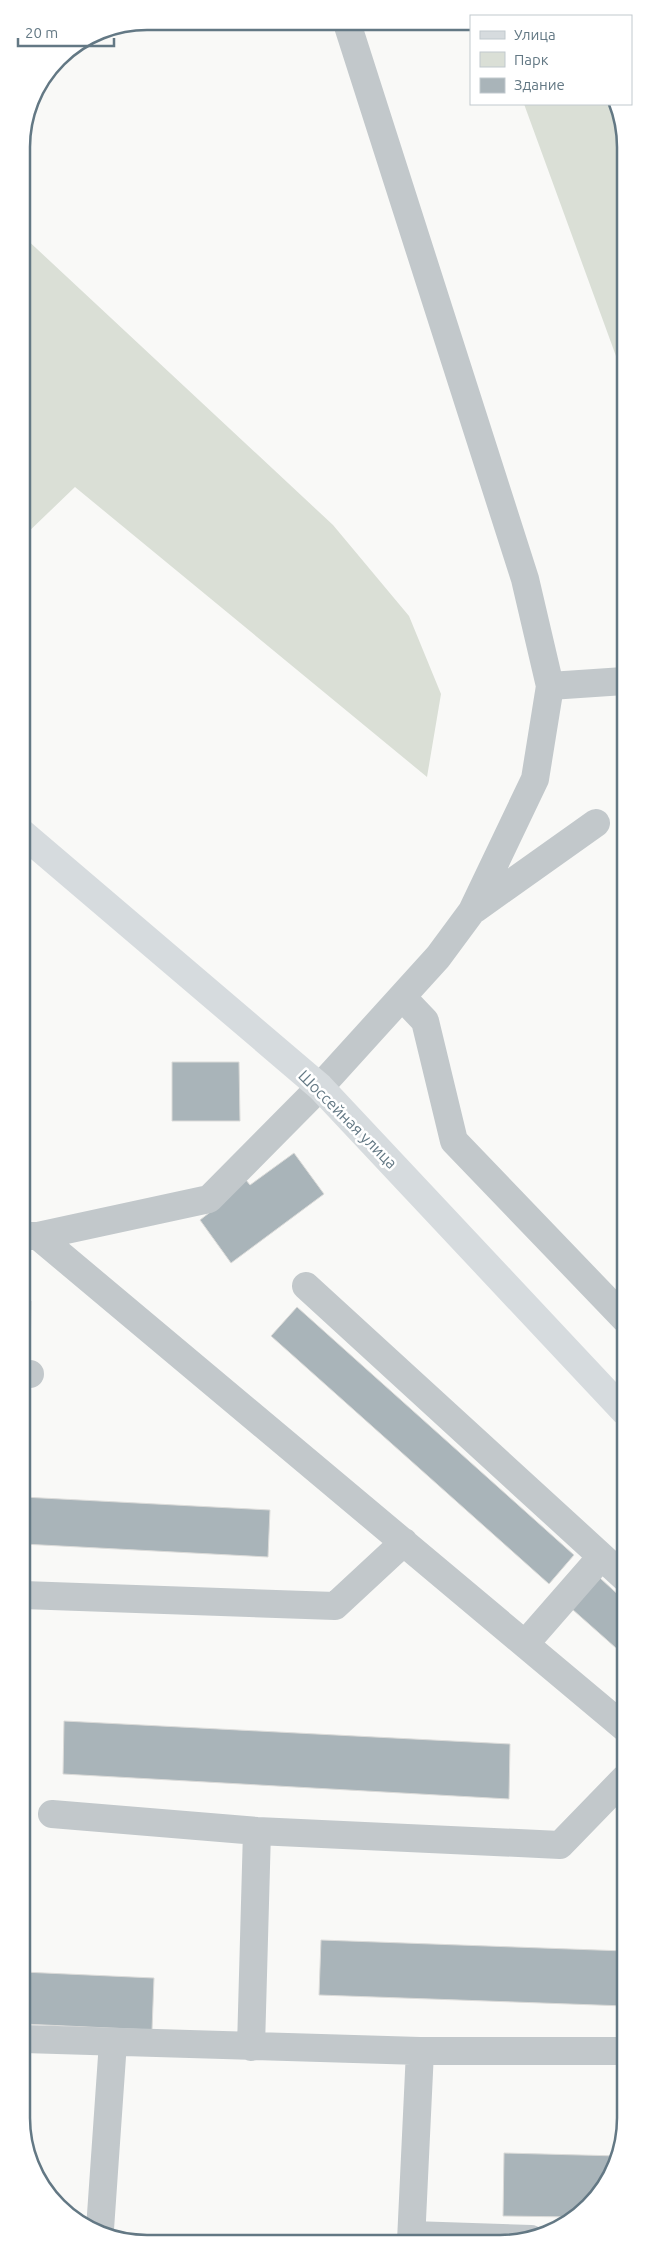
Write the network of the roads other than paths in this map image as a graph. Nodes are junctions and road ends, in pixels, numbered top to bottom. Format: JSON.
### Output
{"nodes":[{"id":1,"x":349,"y":30,"type":"edge"},
{"id":2,"x":617,"y":681,"type":"edge"},
{"id":3,"x":550,"y":686,"type":"junction"},
{"id":4,"x":596,"y":823,"type":"dead end"},
{"id":5,"x":30,"y":840,"type":"edge"},
{"id":6,"x":472,"y":911,"type":"junction"},
{"id":7,"x":403,"y":998,"type":"junction"},
{"id":8,"x":320,"y":1087,"type":"junction"},
{"id":9,"x":30,"y":1236,"type":"edge"},
{"id":10,"x":306,"y":1286,"type":"dead end"},
{"id":11,"x":617,"y":1311,"type":"edge"},
{"id":12,"x":617,"y":1403,"type":"edge"},
{"id":13,"x":404,"y":1542,"type":"junction"},
{"id":14,"x":601,"y":1557,"type":"junction"},
{"id":15,"x":617,"y":1571,"type":"edge"},
{"id":16,"x":30,"y":1596,"type":"edge"},
{"id":17,"x":525,"y":1644,"type":"junction"},
{"id":18,"x":617,"y":1721,"type":"edge"},
{"id":19,"x":617,"y":1786,"type":"edge"},
{"id":20,"x":52,"y":1814,"type":"dead end"},
{"id":21,"x":257,"y":1831,"type":"junction"},
{"id":22,"x":30,"y":2039,"type":"edge"},
{"id":23,"x":113,"y":2042,"type":"junction"},
{"id":24,"x":251,"y":2046,"type":"junction"},
{"id":25,"x":420,"y":2051,"type":"junction"},
{"id":26,"x":617,"y":2051,"type":"edge"},
{"id":27,"x":100,"y":2225,"type":"edge"},
{"id":28,"x":411,"y":2235,"type":"edge"}],
"edges":[{"from":1,"to":3,"type":"street"},
{"from":2,"to":3,"type":"street"},
{"from":3,"to":6,"type":"street"},
{"from":4,"to":6,"type":"street"},
{"from":5,"to":8,"type":"main road","name":"Шоссейная улица"},
{"from":6,"to":7,"type":"street"},
{"from":7,"to":8,"type":"street"},
{"from":7,"to":11,"type":"street"},
{"from":8,"to":9,"type":"street"},
{"from":8,"to":12,"type":"main road","name":"Шоссейная улица"},
{"from":9,"to":13,"type":"street"},
{"from":10,"to":14,"type":"street"},
{"from":13,"to":16,"type":"street"},
{"from":13,"to":17,"type":"street"},
{"from":14,"to":15,"type":"street"},
{"from":14,"to":17,"type":"street"},
{"from":17,"to":18,"type":"street"},
{"from":19,"to":21,"type":"street"},
{"from":20,"to":21,"type":"street"},
{"from":21,"to":24,"type":"street"},
{"from":22,"to":23,"type":"street"},
{"from":23,"to":24,"type":"street"},
{"from":23,"to":27,"type":"street"},
{"from":24,"to":25,"type":"street"},
{"from":25,"to":26,"type":"street"},
{"from":25,"to":28,"type":"street"}]}
